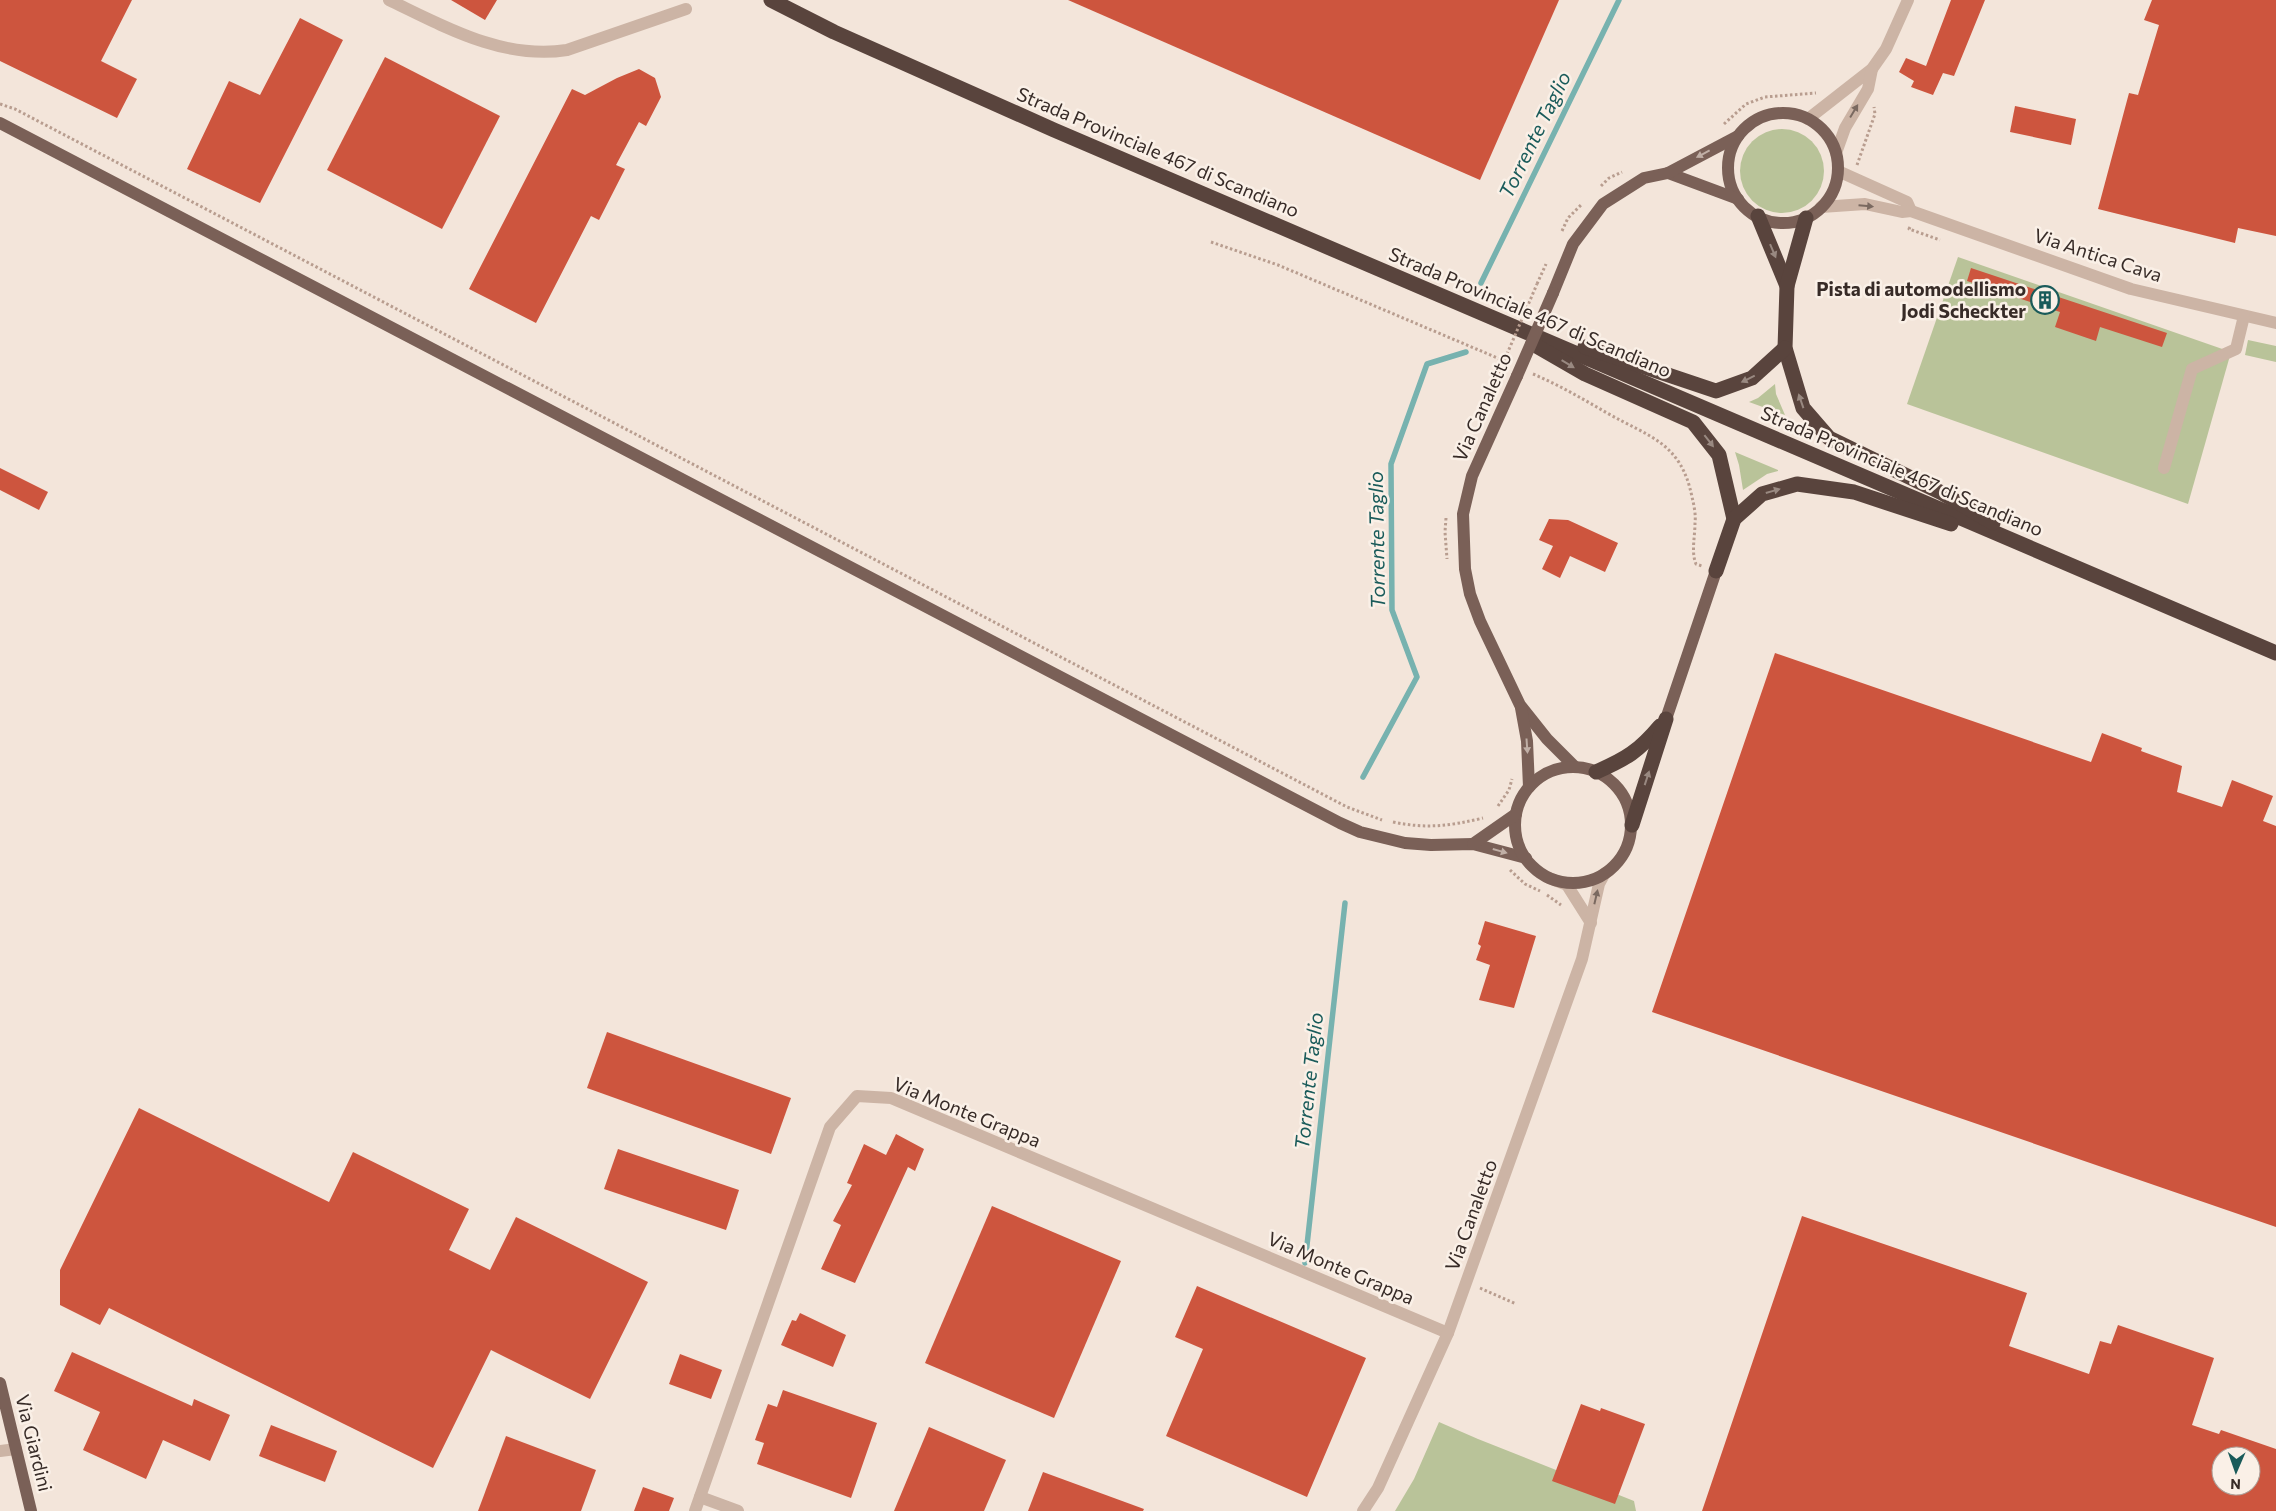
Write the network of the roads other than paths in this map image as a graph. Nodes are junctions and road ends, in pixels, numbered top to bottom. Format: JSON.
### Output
{"nodes":[{"id":1,"x":389,"y":0,"type":"edge"},
{"id":2,"x":771,"y":0,"type":"edge"},
{"id":3,"x":1908,"y":0,"type":"edge"},
{"id":4,"x":686,"y":9,"type":"dead end"},
{"id":5,"x":1872,"y":69,"type":"junction"},
{"id":6,"x":1808,"y":119,"type":"junction"},
{"id":7,"x":0,"y":123,"type":"edge"},
{"id":8,"x":1738,"y":136,"type":"junction"},
{"id":9,"x":1836,"y":153,"type":"junction"},
{"id":10,"x":1838,"y":171,"type":"junction"},
{"id":11,"x":1668,"y":172,"type":"junction"},
{"id":12,"x":1738,"y":199,"type":"junction"},
{"id":13,"x":1821,"y":207,"type":"junction"},
{"id":14,"x":1911,"y":211,"type":"junction"},
{"id":15,"x":1758,"y":216,"type":"junction"},
{"id":16,"x":1806,"y":218,"type":"junction"},
{"id":17,"x":1787,"y":286,"type":"junction"},
{"id":18,"x":1481,"y":313,"type":"junction"},
{"id":19,"x":2244,"y":316,"type":"junction"},
{"id":20,"x":2276,"y":323,"type":"edge"},
{"id":21,"x":1785,"y":348,"type":"junction"},
{"id":22,"x":2164,"y":468,"type":"dead end"},
{"id":23,"x":1734,"y":519,"type":"junction"},
{"id":24,"x":2046,"y":555,"type":"junction"},
{"id":25,"x":1716,"y":571,"type":"joint"},
{"id":26,"x":2276,"y":653,"type":"edge"},
{"id":27,"x":1520,"y":705,"type":"junction"},
{"id":28,"x":1666,"y":719,"type":"junction"},
{"id":29,"x":1575,"y":767,"type":"junction"},
{"id":30,"x":1596,"y":772,"type":"junction"},
{"id":31,"x":1529,"y":787,"type":"junction"},
{"id":32,"x":1516,"y":814,"type":"junction"},
{"id":33,"x":1632,"y":825,"type":"junction"},
{"id":34,"x":1473,"y":844,"type":"junction"},
{"id":35,"x":1526,"y":858,"type":"junction"},
{"id":36,"x":1605,"y":873,"type":"junction"},
{"id":37,"x":1549,"y":878,"type":"junction"},
{"id":38,"x":1591,"y":923,"type":"junction"},
{"id":39,"x":1448,"y":1333,"type":"junction"},
{"id":40,"x":0,"y":1383,"type":"edge"},
{"id":41,"x":16,"y":1449,"type":"junction"},
{"id":42,"x":0,"y":1451,"type":"edge"},
{"id":43,"x":700,"y":1497,"type":"junction"},
{"id":44,"x":31,"y":1511,"type":"edge"},
{"id":45,"x":695,"y":1511,"type":"edge"},
{"id":46,"x":738,"y":1511,"type":"edge"},
{"id":47,"x":1363,"y":1511,"type":"edge"}],
"edges":[{"from":1,"to":4,"type":"street"},
{"from":2,"to":18,"type":"highway","name":"Strada Provinciale 467 di Scandiano"},
{"from":3,"to":5,"type":"street"},
{"from":5,"to":6,"type":"street"},
{"from":9,"to":5,"type":"street","one_way":true},
{"from":6,"to":8,"type":"main road"},
{"from":6,"to":9,"type":"main road"},
{"from":7,"to":34,"type":"main road"},
{"from":8,"to":11,"type":"main road","name":"Via Canaletto","one_way":true},
{"from":8,"to":12,"type":"main road"},
{"from":9,"to":10,"type":"main road"},
{"from":10,"to":13,"type":"main road"},
{"from":10,"to":14,"type":"street","name":"Via Antica Cava"},
{"from":11,"to":12,"type":"main road"},
{"from":11,"to":27,"type":"main road","name":"Via Canaletto","bridge":true},
{"from":12,"to":15,"type":"main road"},
{"from":13,"to":14,"type":"street","name":"Via Antica Cava","one_way":true},
{"from":13,"to":16,"type":"main road"},
{"from":14,"to":19,"type":"street","name":"Via Antica Cava"},
{"from":15,"to":16,"type":"main road"},
{"from":15,"to":17,"type":"highway","one_way":true},
{"from":16,"to":17,"type":"highway"},
{"from":17,"to":21,"type":"highway"},
{"from":21,"to":18,"type":"highway","one_way":true},
{"from":18,"to":23,"type":"highway","one_way":true},
{"from":18,"to":24,"type":"highway","name":"Strada Provinciale 467 di Scandiano"},
{"from":19,"to":20,"type":"street","name":"Via Antica Cava"},
{"from":19,"to":22,"type":"street"},
{"from":24,"to":21,"type":"highway","one_way":true},
{"from":23,"to":24,"type":"highway","one_way":true},
{"from":23,"to":25,"type":"highway"},
{"from":24,"to":26,"type":"highway","name":"Strada Provinciale 467 di Scandiano"},
{"from":25,"to":28,"type":"main road"},
{"from":27,"to":29,"type":"main road","name":"Via Canaletto"},
{"from":27,"to":31,"type":"main road","name":"Via Canaletto","one_way":true},
{"from":28,"to":30,"type":"highway"},
{"from":33,"to":28,"type":"highway","one_way":true},
{"from":29,"to":30,"type":"main road"},
{"from":29,"to":31,"type":"main road"},
{"from":30,"to":33,"type":"main road"},
{"from":31,"to":32,"type":"main road"},
{"from":32,"to":34,"type":"main road"},
{"from":32,"to":35,"type":"main road"},
{"from":33,"to":36,"type":"main road"},
{"from":34,"to":35,"type":"main road","one_way":true},
{"from":35,"to":37,"type":"main road"},
{"from":36,"to":37,"type":"main road"},
{"from":38,"to":36,"type":"street","name":"Via Canaletto","one_way":true},
{"from":37,"to":38,"type":"street"},
{"from":38,"to":39,"type":"street","name":"Via Canaletto"},
{"from":39,"to":43,"type":"street","name":"Via Monte Grappa"},
{"from":39,"to":47,"type":"street","name":"Via Canaletto"},
{"from":40,"to":41,"type":"main road","name":"Via Giardini"},
{"from":41,"to":42,"type":"street"},
{"from":41,"to":44,"type":"main road","name":"Via Giardini"},
{"from":43,"to":45,"type":"street","name":"Via Monte Grappa"},
{"from":43,"to":46,"type":"street"}]}
